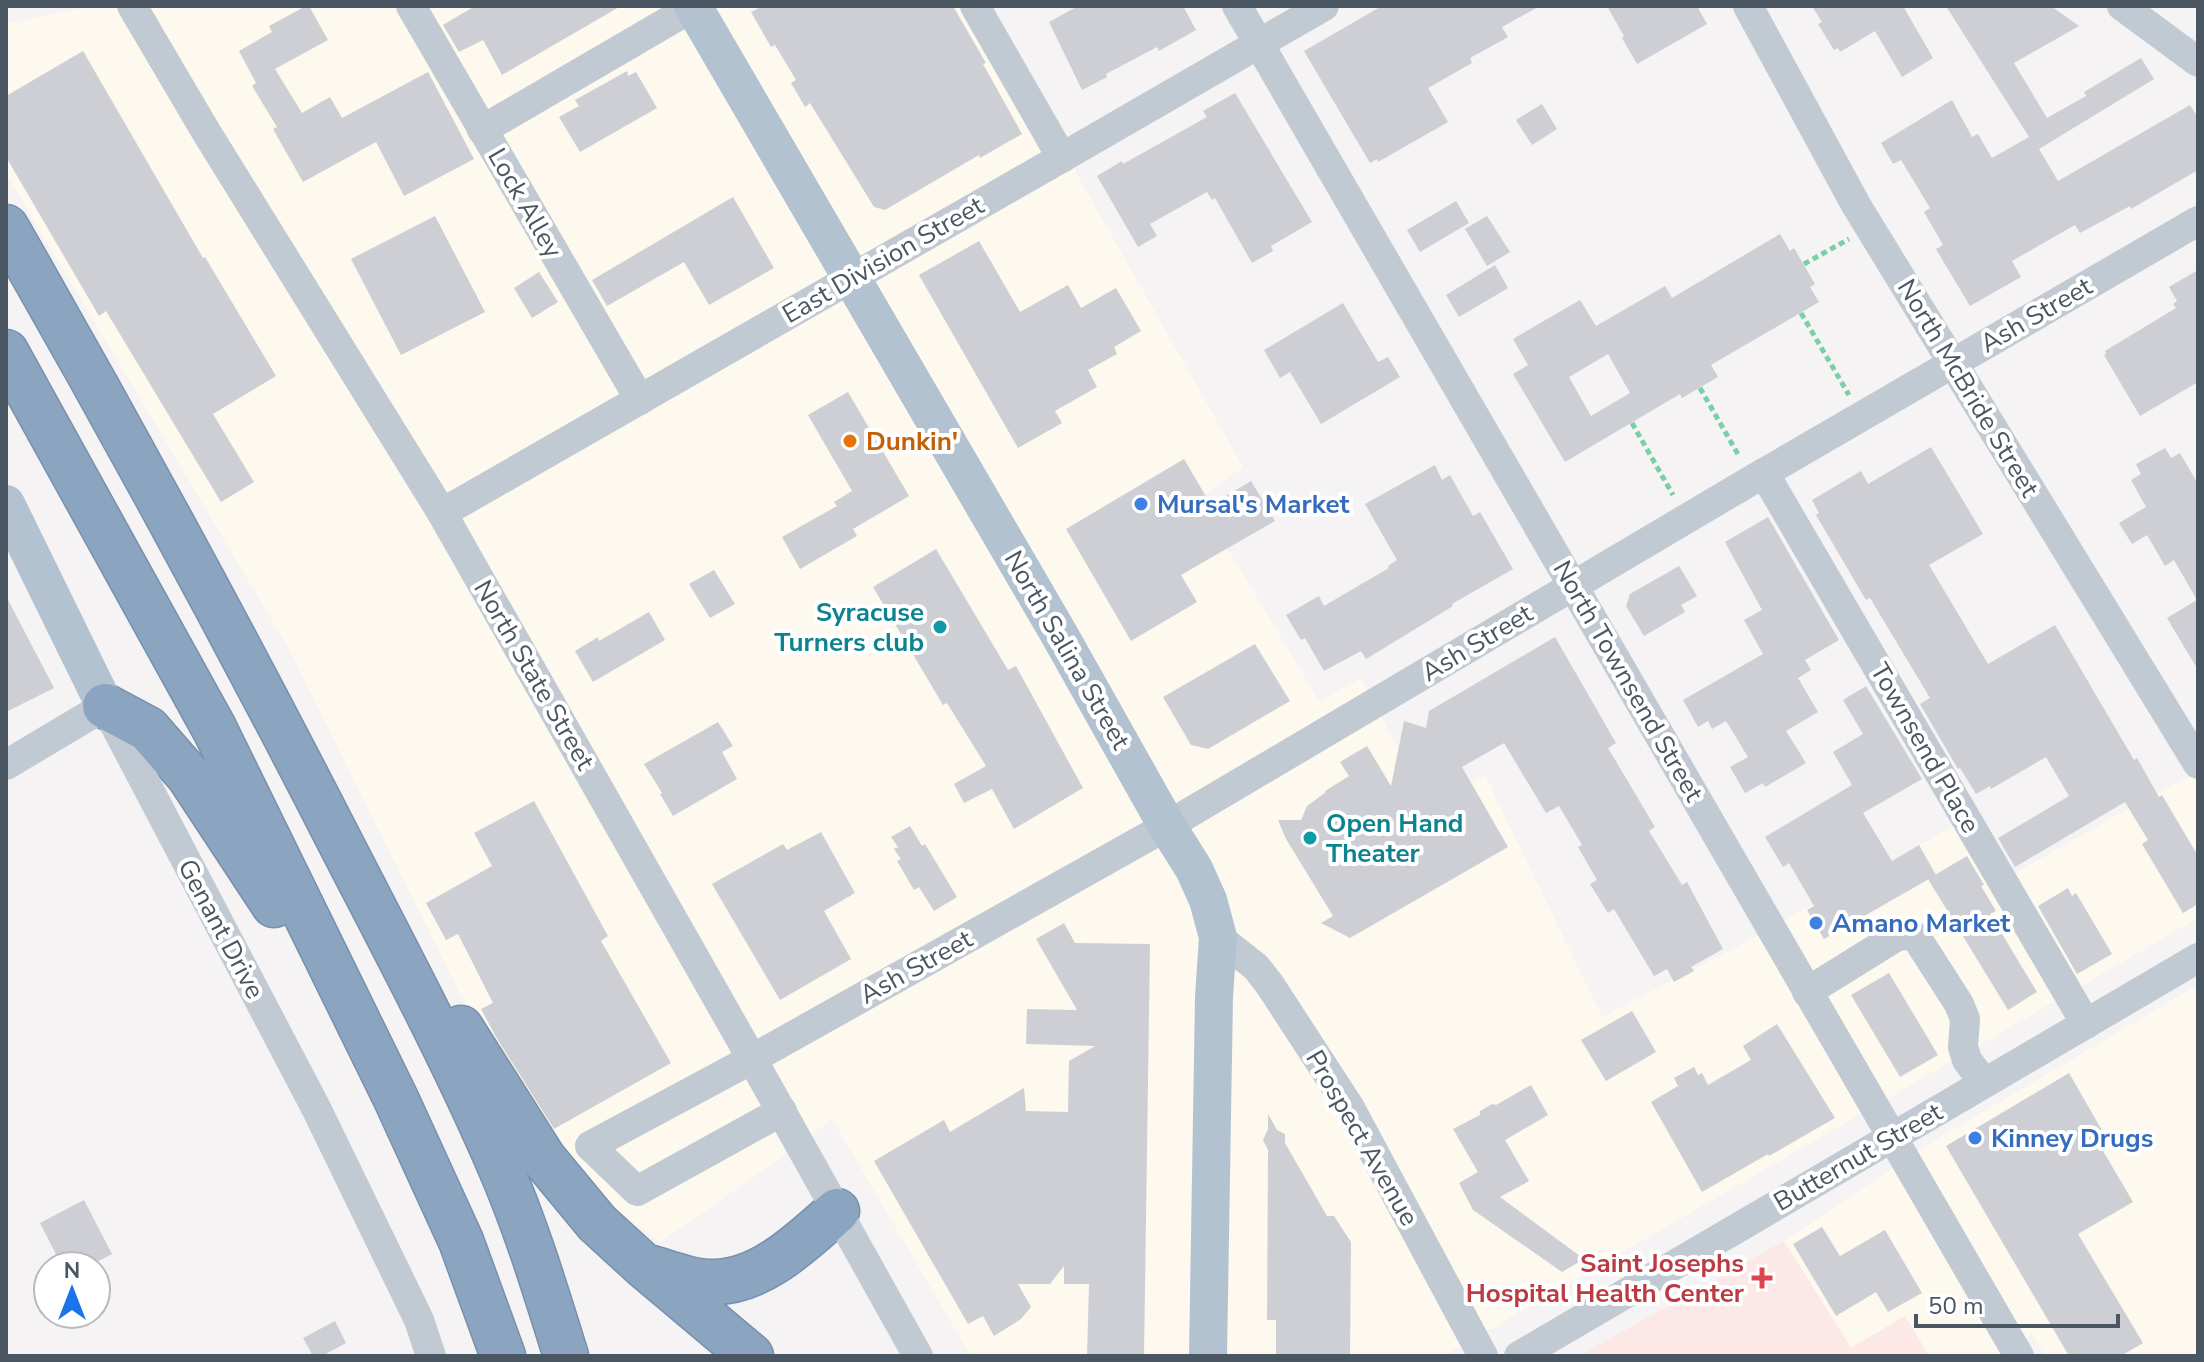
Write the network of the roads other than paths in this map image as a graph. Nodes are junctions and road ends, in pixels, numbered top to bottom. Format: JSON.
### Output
{"nodes":[{"id":1,"x":132,"y":6,"type":"edge"},
{"id":2,"x":411,"y":6,"type":"edge"},
{"id":3,"x":693,"y":6,"type":"edge"},
{"id":4,"x":975,"y":6,"type":"edge"},
{"id":5,"x":1237,"y":6,"type":"edge"},
{"id":6,"x":1324,"y":6,"type":"edge"},
{"id":7,"x":1748,"y":6,"type":"edge"},
{"id":8,"x":2122,"y":6,"type":"edge"},
{"id":9,"x":1260,"y":44,"type":"junction"},
{"id":10,"x":2198,"y":62,"type":"edge"},
{"id":11,"x":482,"y":130,"type":"junction"},
{"id":12,"x":1062,"y":158,"type":"junction"},
{"id":13,"x":2198,"y":221,"type":"edge"},
{"id":14,"x":6,"y":227,"type":"edge"},
{"id":15,"x":852,"y":278,"type":"junction"},
{"id":16,"x":6,"y":352,"type":"edge"},
{"id":17,"x":1952,"y":363,"type":"junction"},
{"id":18,"x":640,"y":400,"type":"junction"},
{"id":19,"x":1758,"y":476,"type":"junction"},
{"id":20,"x":6,"y":504,"type":"edge"},
{"id":21,"x":442,"y":513,"type":"junction"},
{"id":22,"x":1573,"y":586,"type":"junction"},
{"id":23,"x":105,"y":706,"type":"junction"},
{"id":24,"x":2198,"y":764,"type":"edge"},
{"id":25,"x":6,"y":765,"type":"edge"},
{"id":26,"x":1167,"y":826,"type":"junction"},
{"id":27,"x":333,"y":827,"type":"junction"},
{"id":28,"x":1218,"y":937,"type":"junction"},
{"id":29,"x":2198,"y":958,"type":"edge"},
{"id":30,"x":1807,"y":992,"type":"junction"},
{"id":31,"x":2086,"y":1024,"type":"junction"},
{"id":32,"x":752,"y":1059,"type":"junction"},
{"id":33,"x":1984,"y":1083,"type":"junction"},
{"id":34,"x":396,"y":1099,"type":"junction"},
{"id":35,"x":782,"y":1111,"type":"junction"},
{"id":36,"x":1891,"y":1138,"type":"junction"},
{"id":37,"x":837,"y":1211,"type":"junction"},
{"id":38,"x":644,"y":1266,"type":"junction"},
{"id":39,"x":431,"y":1356,"type":"edge"},
{"id":40,"x":503,"y":1356,"type":"edge"},
{"id":41,"x":566,"y":1356,"type":"edge"},
{"id":42,"x":751,"y":1356,"type":"edge"},
{"id":43,"x":918,"y":1356,"type":"edge"},
{"id":44,"x":1208,"y":1356,"type":"edge"},
{"id":45,"x":1483,"y":1356,"type":"edge"},
{"id":46,"x":1519,"y":1356,"type":"edge"},
{"id":47,"x":2019,"y":1356,"type":"edge"}],
"edges":[{"from":1,"to":21,"type":"street","name":"North State Street"},
{"from":2,"to":11,"type":"street","name":"Lock Alley"},
{"from":3,"to":11,"type":"street"},
{"from":3,"to":15,"type":"main road","name":"North Salina Street"},
{"from":4,"to":12,"type":"street"},
{"from":5,"to":9,"type":"street","name":"North Townsend Street"},
{"from":6,"to":9,"type":"street","name":"East Division Street"},
{"from":7,"to":17,"type":"street","name":"North McBride Street"},
{"from":8,"to":10,"type":"street"},
{"from":9,"to":12,"type":"street","name":"East Division Street"},
{"from":9,"to":22,"type":"street","name":"North Townsend Street"},
{"from":11,"to":18,"type":"street","name":"Lock Alley"},
{"from":12,"to":15,"type":"street","name":"East Division Street"},
{"from":13,"to":17,"type":"street","name":"Ash Street"},
{"from":14,"to":27,"type":"highway"},
{"from":15,"to":18,"type":"street","name":"East Division Street"},
{"from":15,"to":26,"type":"main road","name":"North Salina Street"},
{"from":16,"to":34,"type":"highway"},
{"from":17,"to":19,"type":"street","name":"Ash Street"},
{"from":17,"to":24,"type":"street","name":"North McBride Street"},
{"from":18,"to":21,"type":"street","name":"East Division Street"},
{"from":19,"to":22,"type":"street","name":"Ash Street"},
{"from":19,"to":31,"type":"street","name":"Townsend Place"},
{"from":20,"to":23,"type":"main road","name":"Genant Drive"},
{"from":21,"to":32,"type":"street","name":"North State Street"},
{"from":22,"to":26,"type":"street","name":"Ash Street"},
{"from":22,"to":30,"type":"street","name":"North Townsend Street"},
{"from":23,"to":25,"type":"street"},
{"from":23,"to":34,"type":"highway"},
{"from":23,"to":39,"type":"street","name":"Genant Drive"},
{"from":26,"to":28,"type":"main road","name":"North Salina Street"},
{"from":26,"to":32,"type":"street","name":"Ash Street"},
{"from":27,"to":38,"type":"highway"},
{"from":27,"to":41,"type":"highway"},
{"from":28,"to":44,"type":"main road","name":"North Salina Street"},
{"from":28,"to":45,"type":"street","name":"Prospect Avenue"},
{"from":29,"to":31,"type":"street","name":"Butternut Street"},
{"from":30,"to":33,"type":"street"},
{"from":30,"to":36,"type":"street","name":"North Townsend Street"},
{"from":31,"to":33,"type":"street","name":"Butternut Street"},
{"from":32,"to":35,"type":"street","name":"North State Street"},
{"from":32,"to":35,"type":"street","name":"Ash Street"},
{"from":33,"to":36,"type":"street","name":"Butternut Street"},
{"from":34,"to":40,"type":"highway"},
{"from":35,"to":37,"type":"street","name":"North State Street"},
{"from":36,"to":46,"type":"street","name":"Butternut Street"},
{"from":36,"to":47,"type":"street","name":"North Townsend Street"},
{"from":37,"to":38,"type":"highway"},
{"from":37,"to":43,"type":"street","name":"North State Street"},
{"from":38,"to":42,"type":"highway"}]}
